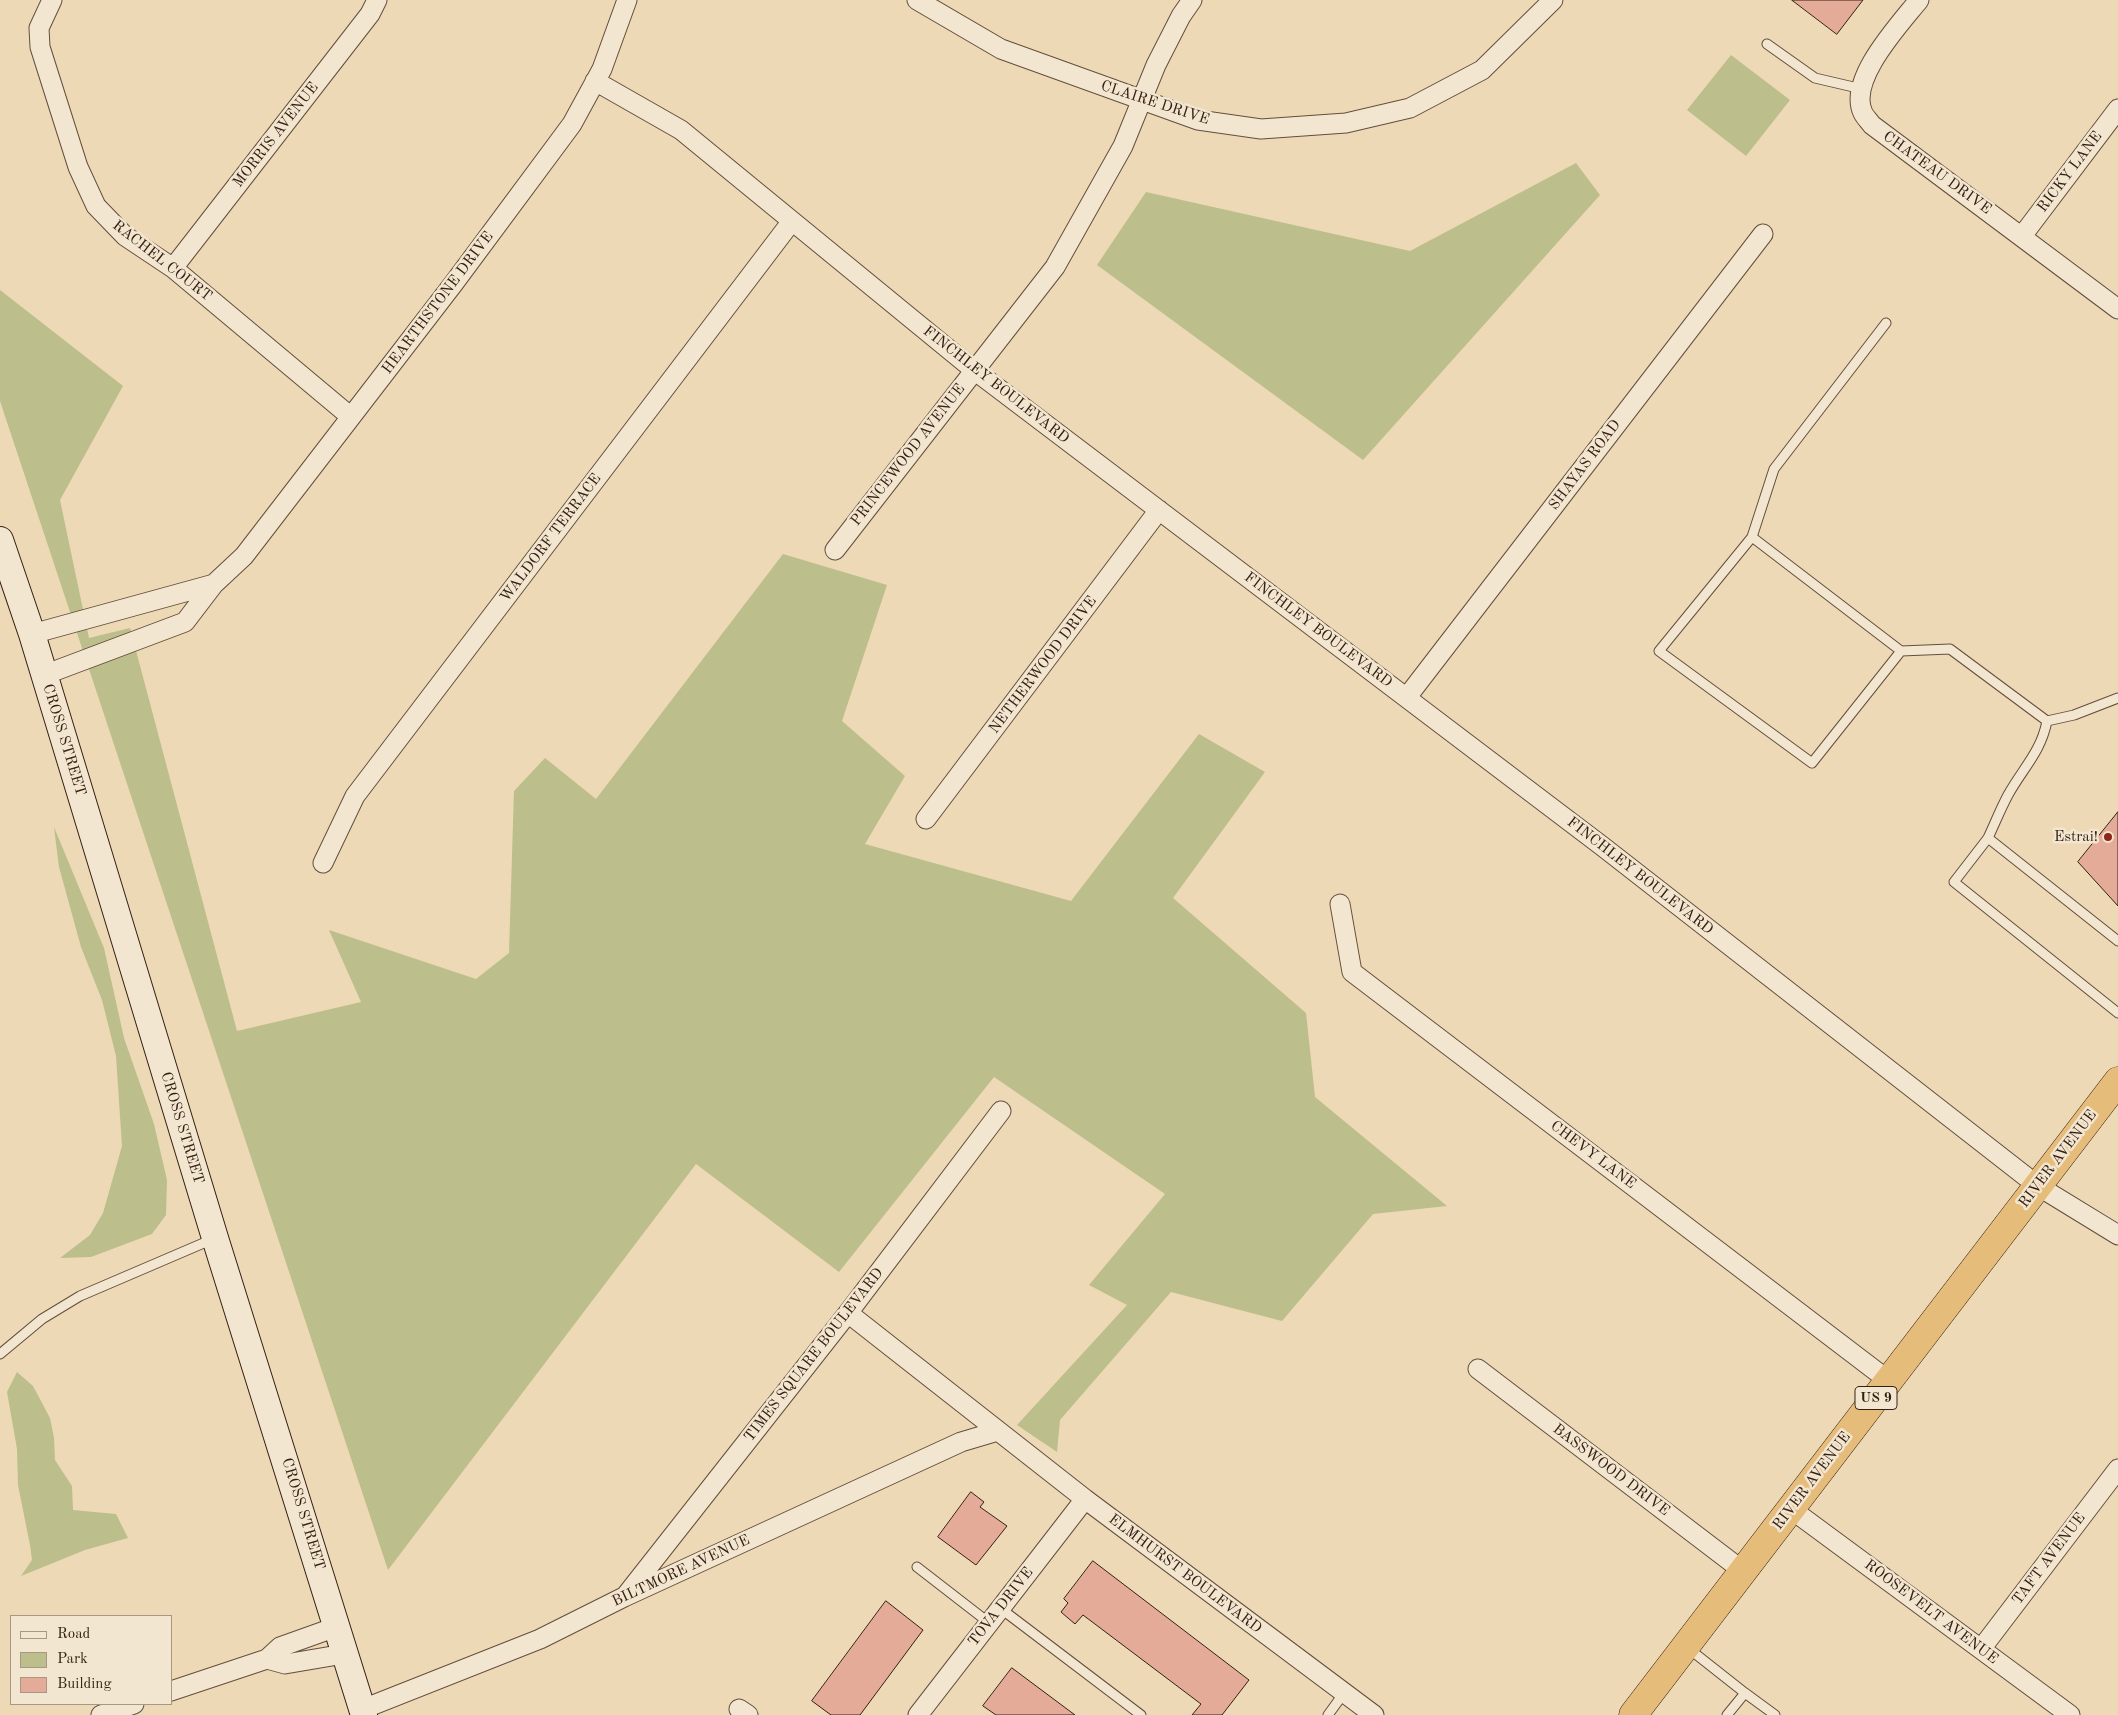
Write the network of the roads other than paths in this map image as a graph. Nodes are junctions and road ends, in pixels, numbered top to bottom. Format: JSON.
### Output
{"nodes":[{"id":1,"x":52,"y":0,"type":"edge"},
{"id":2,"x":377,"y":0,"type":"edge"},
{"id":3,"x":627,"y":0,"type":"edge"},
{"id":4,"x":917,"y":0,"type":"edge"},
{"id":5,"x":1192,"y":0,"type":"edge"},
{"id":6,"x":1553,"y":0,"type":"edge"},
{"id":7,"x":1919,"y":0,"type":"edge"},
{"id":8,"x":1766,"y":44,"type":"dead end"},
{"id":9,"x":595,"y":81,"type":"junction"},
{"id":10,"x":1862,"y":89,"type":"junction"},
{"id":11,"x":1142,"y":101,"type":"junction"},
{"id":12,"x":2118,"y":109,"type":"edge"},
{"id":13,"x":792,"y":221,"type":"junction"},
{"id":14,"x":1763,"y":234,"type":"dead end"},
{"id":15,"x":2022,"y":236,"type":"junction"},
{"id":16,"x":173,"y":268,"type":"junction"},
{"id":17,"x":2118,"y":308,"type":"edge"},
{"id":18,"x":1886,"y":324,"type":"dead end"},
{"id":19,"x":974,"y":370,"type":"junction"},
{"id":20,"x":351,"y":417,"type":"junction"},
{"id":21,"x":1159,"y":510,"type":"junction"},
{"id":22,"x":1752,"y":537,"type":"junction"},
{"id":23,"x":0,"y":540,"type":"edge"},
{"id":24,"x":835,"y":550,"type":"dead end"},
{"id":25,"x":214,"y":584,"type":"junction"},
{"id":26,"x":32,"y":634,"type":"junction"},
{"id":27,"x":1901,"y":651,"type":"junction"},
{"id":28,"x":44,"y":675,"type":"junction"},
{"id":29,"x":1407,"y":697,"type":"junction"},
{"id":30,"x":2118,"y":698,"type":"edge"},
{"id":31,"x":2047,"y":722,"type":"junction"},
{"id":32,"x":926,"y":819,"type":"dead end"},
{"id":33,"x":1988,"y":838,"type":"junction"},
{"id":34,"x":323,"y":863,"type":"dead end"},
{"id":35,"x":1340,"y":904,"type":"dead end"},
{"id":36,"x":2118,"y":941,"type":"edge"},
{"id":37,"x":2118,"y":1012,"type":"edge"},
{"id":38,"x":2118,"y":1080,"type":"edge"},
{"id":39,"x":1001,"y":1111,"type":"dead end"},
{"id":40,"x":2038,"y":1186,"type":"junction"},
{"id":41,"x":2118,"y":1235,"type":"edge"},
{"id":42,"x":215,"y":1238,"type":"junction"},
{"id":43,"x":848,"y":1313,"type":"junction"},
{"id":44,"x":0,"y":1354,"type":"edge"},
{"id":45,"x":1478,"y":1369,"type":"dead end"},
{"id":46,"x":1889,"y":1381,"type":"junction"},
{"id":47,"x":998,"y":1431,"type":"junction"},
{"id":48,"x":2118,"y":1469,"type":"edge"},
{"id":49,"x":1085,"y":1499,"type":"junction"},
{"id":50,"x":1791,"y":1509,"type":"junction"},
{"id":51,"x":917,"y":1567,"type":"dead end"},
{"id":52,"x":1743,"y":1571,"type":"junction"},
{"id":53,"x":624,"y":1597,"type":"junction"},
{"id":54,"x":994,"y":1615,"type":"junction"},
{"id":55,"x":336,"y":1627,"type":"junction"},
{"id":56,"x":1686,"y":1646,"type":"junction"},
{"id":57,"x":1981,"y":1649,"type":"junction"},
{"id":58,"x":344,"y":1654,"type":"junction"},
{"id":59,"x":267,"y":1659,"type":"junction"},
{"id":60,"x":172,"y":1691,"type":"edge"},
{"id":61,"x":1745,"y":1692,"type":"junction"},
{"id":62,"x":1344,"y":1693,"type":"junction"},
{"id":63,"x":131,"y":1705,"type":"edge"},
{"id":64,"x":363,"y":1712,"type":"edge"},
{"id":65,"x":101,"y":1715,"type":"edge"},
{"id":66,"x":918,"y":1715,"type":"edge"},
{"id":67,"x":1141,"y":1715,"type":"edge"},
{"id":68,"x":1328,"y":1715,"type":"edge"},
{"id":69,"x":1374,"y":1715,"type":"edge"},
{"id":70,"x":1633,"y":1715,"type":"edge"},
{"id":71,"x":1727,"y":1715,"type":"edge"},
{"id":72,"x":1775,"y":1715,"type":"edge"},
{"id":73,"x":2070,"y":1715,"type":"edge"}],
"edges":[{"from":1,"to":16,"type":"street","name":"RACHEL COURT"},
{"from":2,"to":16,"type":"street","name":"MORRIS AVENUE"},
{"from":3,"to":9,"type":"street","name":"HEARTHSTONE DRIVE"},
{"from":4,"to":11,"type":"street","name":"CLAIRE DRIVE"},
{"from":5,"to":11,"type":"street","name":"PRINCEWOOD AVENUE"},
{"from":6,"to":11,"type":"street","name":"CLAIRE DRIVE"},
{"from":7,"to":10,"type":"street","name":"CHATEAU DRIVE"},
{"from":8,"to":10,"type":"lane"},
{"from":9,"to":13,"type":"street","name":"FINCHLEY BOULEVARD"},
{"from":9,"to":20,"type":"street","name":"HEARTHSTONE DRIVE"},
{"from":10,"to":15,"type":"street","name":"CHATEAU DRIVE"},
{"from":11,"to":19,"type":"street","name":"PRINCEWOOD AVENUE"},
{"from":12,"to":15,"type":"street","name":"RICKY LANE"},
{"from":13,"to":19,"type":"street","name":"FINCHLEY BOULEVARD"},
{"from":13,"to":34,"type":"street","name":"WALDORF TERRACE"},
{"from":14,"to":29,"type":"street","name":"SHAYAS ROAD"},
{"from":15,"to":17,"type":"street","name":"CHATEAU DRIVE"},
{"from":16,"to":20,"type":"street","name":"RACHEL COURT"},
{"from":18,"to":22,"type":"lane"},
{"from":19,"to":21,"type":"street","name":"FINCHLEY BOULEVARD"},
{"from":19,"to":24,"type":"street","name":"PRINCEWOOD AVENUE"},
{"from":20,"to":25,"type":"street","name":"HEARTHSTONE DRIVE"},
{"from":21,"to":29,"type":"street","name":"FINCHLEY BOULEVARD"},
{"from":21,"to":32,"type":"street","name":"NETHERWOOD DRIVE"},
{"from":22,"to":27,"type":"lane"},
{"from":22,"to":27,"type":"lane"},
{"from":23,"to":26,"type":"main road","name":"CROSS STREET"},
{"from":25,"to":26,"type":"street","name":"HEARTHSTONE DRIVE"},
{"from":25,"to":28,"type":"street","name":"HEARTHSTONE DRIVE"},
{"from":26,"to":28,"type":"main road","name":"CROSS STREET"},
{"from":27,"to":31,"type":"lane"},
{"from":28,"to":42,"type":"main road","name":"CROSS STREET"},
{"from":29,"to":40,"type":"street","name":"FINCHLEY BOULEVARD"},
{"from":30,"to":31,"type":"lane"},
{"from":31,"to":33,"type":"lane"},
{"from":33,"to":36,"type":"lane"},
{"from":33,"to":37,"type":"lane"},
{"from":35,"to":46,"type":"street","name":"CHEVY LANE"},
{"from":38,"to":40,"type":"highway","name":"RIVER AVENUE","number":"US 9"},
{"from":39,"to":43,"type":"street","name":"TIMES SQUARE BOULEVARD"},
{"from":40,"to":41,"type":"street","name":"FINCHLEY BOULEVARD"},
{"from":40,"to":46,"type":"highway","name":"RIVER AVENUE","number":"US 9"},
{"from":42,"to":44,"type":"lane"},
{"from":42,"to":55,"type":"main road","name":"CROSS STREET"},
{"from":43,"to":47,"type":"street","name":"ELMHURST BOULEVARD"},
{"from":43,"to":53,"type":"street","name":"TIMES SQUARE BOULEVARD"},
{"from":45,"to":52,"type":"street","name":"BASSWOOD DRIVE"},
{"from":46,"to":50,"type":"highway","name":"RIVER AVENUE","number":"US 9"},
{"from":47,"to":49,"type":"street","name":"ELMHURST BOULEVARD"},
{"from":47,"to":53,"type":"street","name":"BILTMORE AVENUE"},
{"from":48,"to":57,"type":"street","name":"TAFT AVENUE"},
{"from":49,"to":54,"type":"street","name":"TOVA DRIVE"},
{"from":49,"to":62,"type":"street","name":"ELMHURST BOULEVARD"},
{"from":50,"to":52,"type":"highway","name":"RIVER AVENUE","number":"US 9"},
{"from":50,"to":57,"type":"street","name":"ROOSEVELT AVENUE"},
{"from":51,"to":54,"type":"lane"},
{"from":52,"to":56,"type":"highway","name":"RIVER AVENUE","number":"US 9"},
{"from":53,"to":64,"type":"street","name":"BILTMORE AVENUE"},
{"from":54,"to":66,"type":"street","name":"TOVA DRIVE"},
{"from":54,"to":67,"type":"lane"},
{"from":55,"to":58,"type":"main road","name":"CROSS STREET"},
{"from":55,"to":59,"type":"street"},
{"from":56,"to":61,"type":"lane"},
{"from":56,"to":70,"type":"highway","name":"RIVER AVENUE","number":"US 9"},
{"from":57,"to":73,"type":"street","name":"ROOSEVELT AVENUE"},
{"from":58,"to":59,"type":"street"},
{"from":58,"to":64,"type":"main road","name":"CROSS STREET"},
{"from":59,"to":60,"type":"street"},
{"from":61,"to":71,"type":"lane"},
{"from":61,"to":72,"type":"lane"},
{"from":62,"to":68,"type":"lane"},
{"from":62,"to":69,"type":"street","name":"ELMHURST BOULEVARD"},
{"from":63,"to":65,"type":"street"}]}
